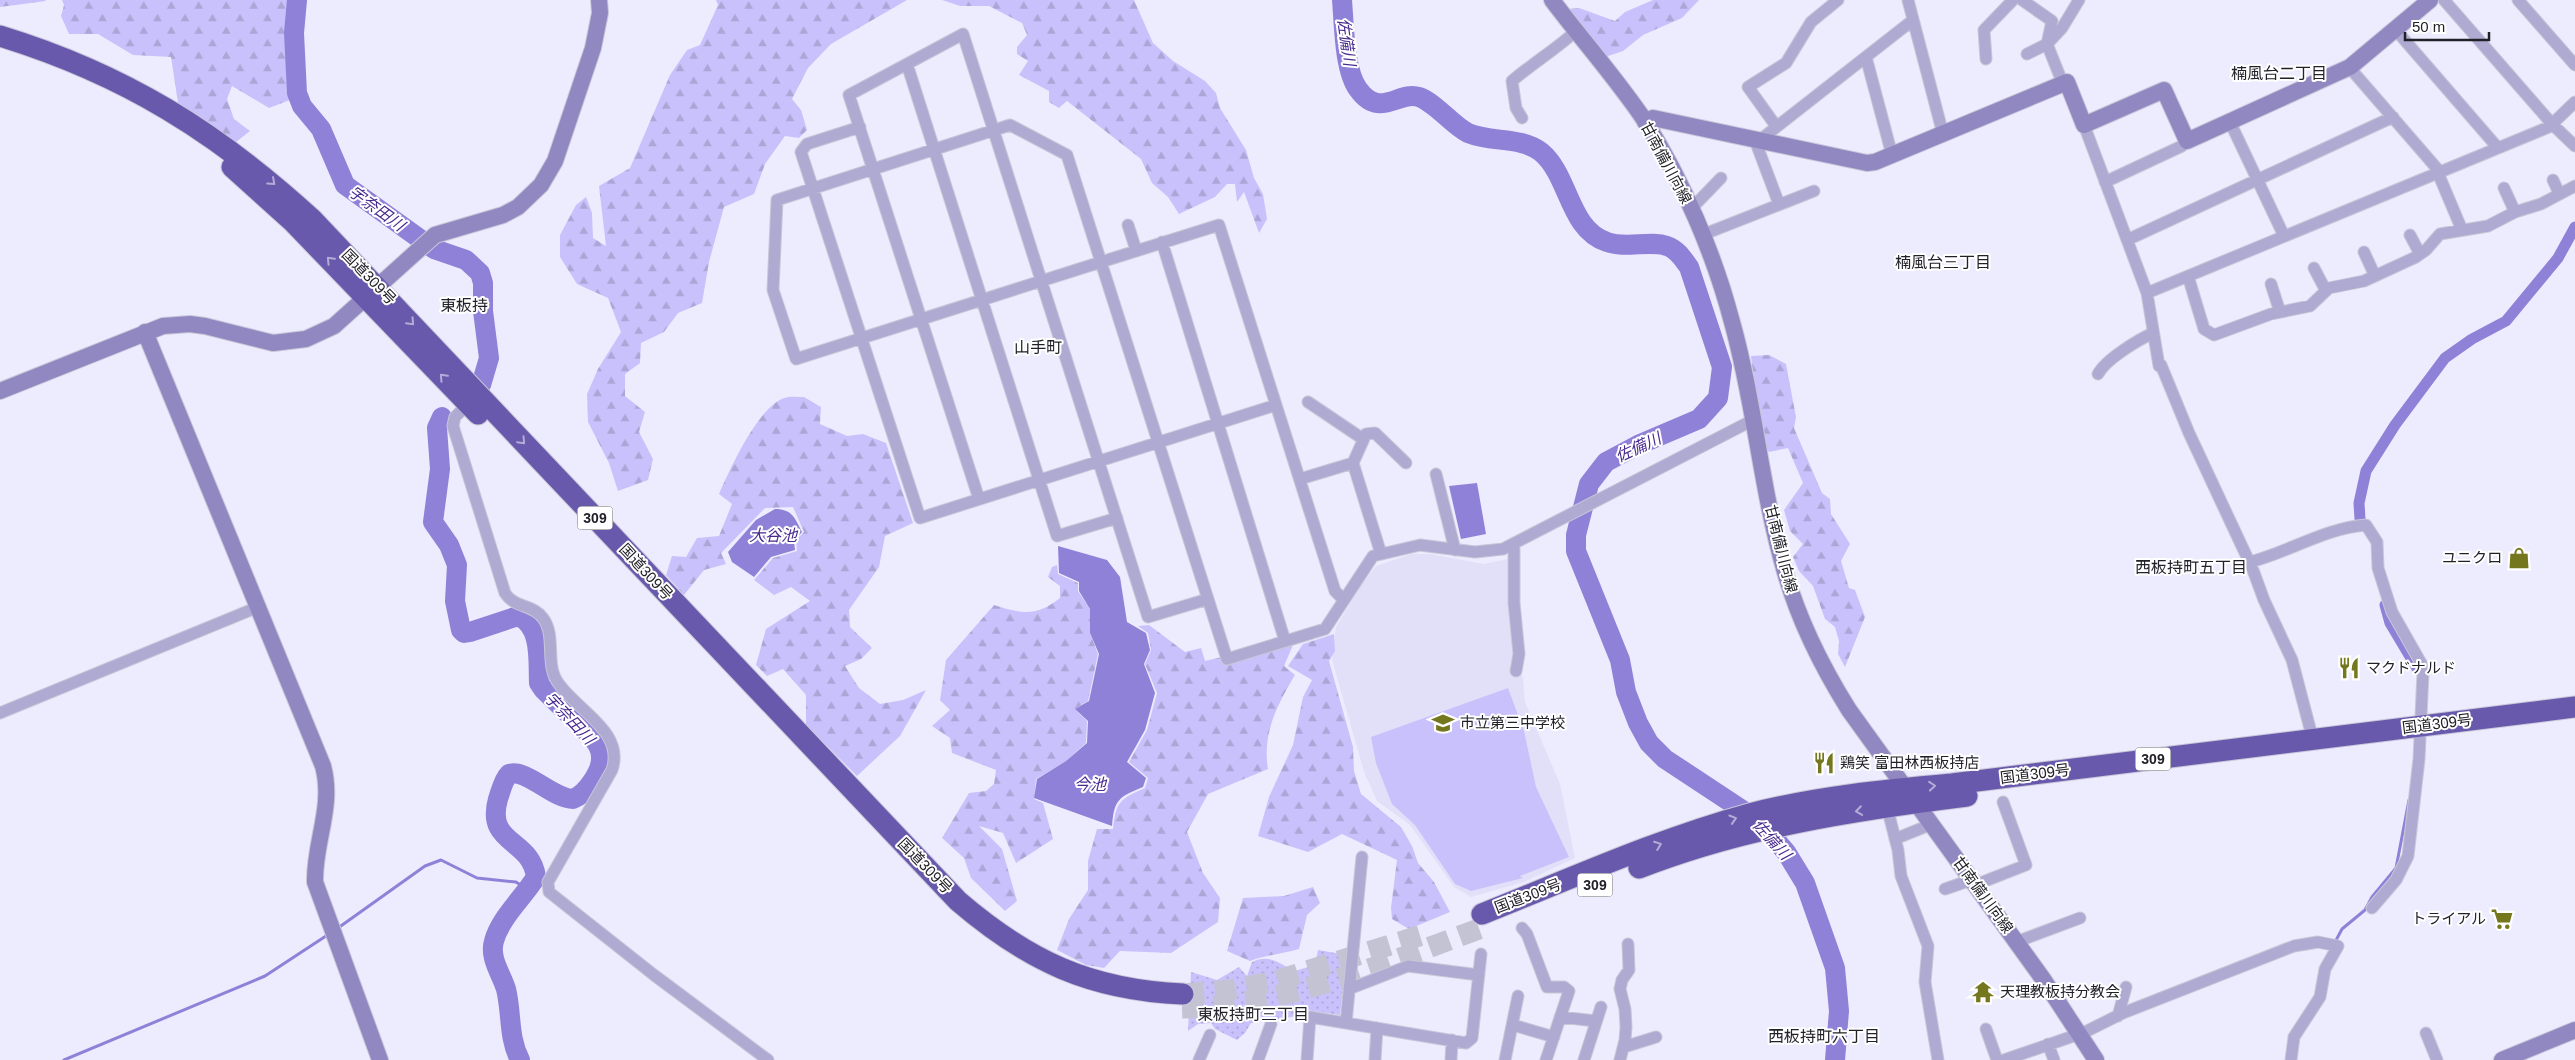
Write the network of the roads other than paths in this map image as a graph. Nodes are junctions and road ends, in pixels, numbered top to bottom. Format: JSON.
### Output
{"nodes":[{"id":1,"x":599,"y":0,"type":"edge"},
{"id":2,"x":1552,"y":0,"type":"edge"},
{"id":3,"x":1838,"y":0,"type":"edge"},
{"id":4,"x":1908,"y":0,"type":"edge"},
{"id":5,"x":2013,"y":0,"type":"edge"},
{"id":6,"x":2022,"y":0,"type":"edge"},
{"id":7,"x":2079,"y":0,"type":"edge"},
{"id":8,"x":2430,"y":0,"type":"edge"},
{"id":9,"x":2444,"y":0,"type":"edge"},
{"id":10,"x":2518,"y":0,"type":"edge"},
{"id":11,"x":1914,"y":20,"type":"junction"},
{"id":12,"x":2395,"y":30,"type":"junction"},
{"id":13,"x":1576,"y":31,"type":"junction"},
{"id":14,"x":0,"y":36,"type":"edge"},
{"id":15,"x":2047,"y":44,"type":"junction"},
{"id":16,"x":0,"y":50,"type":"edge"},
{"id":17,"x":2027,"y":54,"type":"dead end"},
{"id":18,"x":1866,"y":57,"type":"junction"},
{"id":19,"x":1986,"y":59,"type":"dead end"},
{"id":20,"x":907,"y":64,"type":"junction"},
{"id":21,"x":2575,"y":65,"type":"edge"},
{"id":22,"x":2349,"y":67,"type":"junction"},
{"id":23,"x":2063,"y":84,"type":"junction"},
{"id":24,"x":2575,"y":102,"type":"edge"},
{"id":25,"x":2393,"y":117,"type":"junction"},
{"id":26,"x":1522,"y":118,"type":"dead end"},
{"id":27,"x":1645,"y":122,"type":"junction"},
{"id":28,"x":2230,"y":122,"type":"junction"},
{"id":29,"x":2084,"y":125,"type":"junction"},
{"id":30,"x":2553,"y":125,"type":"junction"},
{"id":31,"x":1776,"y":126,"type":"junction"},
{"id":32,"x":860,"y":127,"type":"junction"},
{"id":33,"x":994,"y":130,"type":"junction"},
{"id":34,"x":1944,"y":134,"type":"junction"},
{"id":35,"x":1758,"y":140,"type":"junction"},
{"id":36,"x":2187,"y":141,"type":"junction"},
{"id":37,"x":2575,"y":146,"type":"edge"},
{"id":38,"x":2498,"y":148,"type":"junction"},
{"id":39,"x":934,"y":150,"type":"junction"},
{"id":40,"x":1892,"y":155,"type":"junction"},
{"id":41,"x":873,"y":169,"type":"junction"},
{"id":42,"x":2439,"y":172,"type":"junction"},
{"id":43,"x":1721,"y":178,"type":"dead end"},
{"id":44,"x":2257,"y":180,"type":"junction"},
{"id":45,"x":2553,"y":180,"type":"dead end"},
{"id":46,"x":2105,"y":182,"type":"junction"},
{"id":47,"x":2575,"y":186,"type":"edge"},
{"id":48,"x":2504,"y":188,"type":"dead end"},
{"id":49,"x":814,"y":189,"type":"junction"},
{"id":50,"x":1814,"y":191,"type":"dead end"},
{"id":51,"x":2559,"y":193,"type":"junction"},
{"id":52,"x":1779,"y":204,"type":"junction"},
{"id":53,"x":1691,"y":210,"type":"junction"},
{"id":54,"x":2515,"y":212,"type":"junction"},
{"id":55,"x":1128,"y":225,"type":"dead end"},
{"id":56,"x":2462,"y":230,"type":"junction"},
{"id":57,"x":1702,"y":235,"type":"junction"},
{"id":58,"x":2410,"y":235,"type":"dead end"},
{"id":59,"x":2284,"y":236,"type":"junction"},
{"id":60,"x":2127,"y":240,"type":"junction"},
{"id":61,"x":1162,"y":242,"type":"junction"},
{"id":62,"x":1136,"y":250,"type":"junction"},
{"id":63,"x":2364,"y":252,"type":"dead end"},
{"id":64,"x":2420,"y":254,"type":"junction"},
{"id":65,"x":1101,"y":262,"type":"junction"},
{"id":66,"x":2314,"y":268,"type":"dead end"},
{"id":67,"x":2188,"y":276,"type":"junction"},
{"id":68,"x":2374,"y":276,"type":"junction"},
{"id":69,"x":1041,"y":280,"type":"junction"},
{"id":70,"x":2271,"y":284,"type":"dead end"},
{"id":71,"x":2326,"y":291,"type":"junction"},
{"id":72,"x":372,"y":292,"type":"junction"},
{"id":73,"x":2147,"y":293,"type":"junction"},
{"id":74,"x":982,"y":299,"type":"junction"},
{"id":75,"x":2280,"y":312,"type":"junction"},
{"id":76,"x":921,"y":318,"type":"junction"},
{"id":77,"x":145,"y":332,"type":"junction"},
{"id":78,"x":2153,"y":333,"type":"junction"},
{"id":79,"x":861,"y":338,"type":"junction"},
{"id":80,"x":2098,"y":374,"type":"dead end"},
{"id":81,"x":0,"y":391,"type":"edge"},
{"id":82,"x":473,"y":399,"type":"junction"},
{"id":83,"x":1308,"y":402,"type":"dead end"},
{"id":84,"x":1276,"y":405,"type":"junction"},
{"id":85,"x":1753,"y":420,"type":"junction"},
{"id":86,"x":1218,"y":423,"type":"junction"},
{"id":87,"x":1363,"y":439,"type":"junction"},
{"id":88,"x":1158,"y":442,"type":"junction"},
{"id":89,"x":1099,"y":461,"type":"junction"},
{"id":90,"x":1353,"y":463,"type":"junction"},
{"id":91,"x":1406,"y":463,"type":"dead end"},
{"id":92,"x":1436,"y":474,"type":"dead end"},
{"id":93,"x":1300,"y":479,"type":"junction"},
{"id":94,"x":1039,"y":480,"type":"junction"},
{"id":95,"x":979,"y":499,"type":"junction"},
{"id":96,"x":1117,"y":518,"type":"junction"},
{"id":97,"x":1514,"y":544,"type":"junction"},
{"id":98,"x":1455,"y":550,"type":"junction"},
{"id":99,"x":1381,"y":554,"type":"junction"},
{"id":100,"x":2250,"y":562,"type":"junction"},
{"id":101,"x":1208,"y":598,"type":"junction"},
{"id":102,"x":1344,"y":600,"type":"junction"},
{"id":103,"x":258,"y":607,"type":"junction"},
{"id":104,"x":1285,"y":641,"type":"junction"},
{"id":105,"x":1516,"y":671,"type":"dead end"},
{"id":106,"x":2575,"y":707,"type":"edge"},
{"id":107,"x":0,"y":712,"type":"edge"},
{"id":108,"x":2575,"y":721,"type":"edge"},
{"id":109,"x":2425,"y":733,"type":"junction"},
{"id":110,"x":2313,"y":740,"type":"junction"},
{"id":111,"x":1911,"y":796,"type":"junction"},
{"id":112,"x":2003,"y":802,"type":"dead end"},
{"id":113,"x":1887,"y":807,"type":"junction"},
{"id":114,"x":1817,"y":809,"type":"junction"},
{"id":115,"x":1932,"y":824,"type":"junction"},
{"id":116,"x":1895,"y":839,"type":"junction"},
{"id":117,"x":1362,"y":857,"type":"dead end"},
{"id":118,"x":1973,"y":883,"type":"junction"},
{"id":119,"x":1945,"y":889,"type":"dead end"},
{"id":120,"x":2372,"y":908,"type":"dead end"},
{"id":121,"x":2080,"y":918,"type":"dead end"},
{"id":122,"x":1485,"y":920,"type":"tunnel mouth"},
{"id":123,"x":1522,"y":928,"type":"dead end"},
{"id":124,"x":2016,"y":942,"type":"junction"},
{"id":125,"x":1628,"y":944,"type":"dead end"},
{"id":126,"x":1481,"y":954,"type":"dead end"},
{"id":127,"x":1479,"y":975,"type":"junction"},
{"id":128,"x":2126,"y":988,"type":"dead end"},
{"id":129,"x":1349,"y":989,"type":"junction"},
{"id":130,"x":1518,"y":996,"type":"dead end"},
{"id":131,"x":1183,"y":1001,"type":"tunnel mouth"},
{"id":132,"x":1601,"y":1007,"type":"dead end"},
{"id":133,"x":2118,"y":1016,"type":"junction"},
{"id":134,"x":1560,"y":1017,"type":"junction"},
{"id":135,"x":1596,"y":1022,"type":"junction"},
{"id":136,"x":1346,"y":1023,"type":"junction"},
{"id":137,"x":1271,"y":1024,"type":"dead end"},
{"id":138,"x":1513,"y":1025,"type":"junction"},
{"id":139,"x":1377,"y":1028,"type":"junction"},
{"id":140,"x":1986,"y":1028,"type":"dead end"},
{"id":141,"x":2575,"y":1030,"type":"edge"},
{"id":142,"x":2426,"y":1032,"type":"dead end"},
{"id":143,"x":2080,"y":1034,"type":"junction"},
{"id":144,"x":1210,"y":1035,"type":"dead end"},
{"id":145,"x":1554,"y":1037,"type":"junction"},
{"id":146,"x":1656,"y":1037,"type":"dead end"},
{"id":147,"x":1452,"y":1040,"type":"junction"},
{"id":148,"x":2048,"y":1044,"type":"junction"},
{"id":149,"x":1624,"y":1047,"type":"junction"},
{"id":150,"x":2009,"y":1059,"type":"edge"},
{"id":151,"x":380,"y":1060,"type":"edge"},
{"id":152,"x":768,"y":1060,"type":"edge"},
{"id":153,"x":1199,"y":1060,"type":"edge"},
{"id":154,"x":1258,"y":1060,"type":"edge"},
{"id":155,"x":1306,"y":1060,"type":"edge"},
{"id":156,"x":1375,"y":1060,"type":"edge"},
{"id":157,"x":1451,"y":1060,"type":"edge"},
{"id":158,"x":1505,"y":1060,"type":"edge"},
{"id":159,"x":1546,"y":1060,"type":"edge"},
{"id":160,"x":1584,"y":1060,"type":"edge"},
{"id":161,"x":1620,"y":1060,"type":"edge"},
{"id":162,"x":1938,"y":1060,"type":"edge"},
{"id":163,"x":1997,"y":1060,"type":"edge"},
{"id":164,"x":2054,"y":1060,"type":"edge"},
{"id":165,"x":2096,"y":1060,"type":"edge"},
{"id":166,"x":2291,"y":1060,"type":"edge"},
{"id":167,"x":2437,"y":1060,"type":"edge"},
{"id":168,"x":2502,"y":1060,"type":"edge"}],
"edges":[{"from":1,"to":72,"type":"street"},
{"from":2,"to":13,"type":"street","name":"甘南備川向線"},
{"from":3,"to":31,"type":"street"},
{"from":4,"to":11,"type":"street"},
{"from":5,"to":19,"type":"street"},
{"from":6,"to":15,"type":"street"},
{"from":7,"to":15,"type":"street"},
{"from":8,"to":12,"type":"street"},
{"from":9,"to":30,"type":"street"},
{"from":10,"to":21,"type":"street"},
{"from":11,"to":18,"type":"street"},
{"from":11,"to":34,"type":"street"},
{"from":12,"to":22,"type":"street"},
{"from":12,"to":38,"type":"street"},
{"from":13,"to":26,"type":"street"},
{"from":13,"to":27,"type":"street","name":"甘南備川向線"},
{"from":14,"to":72,"type":"highway","name":"国道309号","number":"309","one_way":true},
{"from":15,"to":17,"type":"street"},
{"from":15,"to":23,"type":"street"},
{"from":72,"to":16,"type":"highway","name":"国道309号","number":"309","one_way":true},
{"from":18,"to":31,"type":"street"},
{"from":18,"to":40,"type":"street"},
{"from":20,"to":32,"type":"street"},
{"from":20,"to":33,"type":"street"},
{"from":20,"to":39,"type":"street"},
{"from":22,"to":25,"type":"street"},
{"from":22,"to":28,"type":"street"},
{"from":23,"to":29,"type":"street"},
{"from":23,"to":34,"type":"street"},
{"from":24,"to":30,"type":"street"},
{"from":25,"to":42,"type":"street"},
{"from":25,"to":44,"type":"street"},
{"from":27,"to":35,"type":"street"},
{"from":27,"to":53,"type":"street","name":"甘南備川向線"},
{"from":28,"to":36,"type":"street"},
{"from":28,"to":44,"type":"street"},
{"from":29,"to":36,"type":"street"},
{"from":29,"to":46,"type":"street"},
{"from":30,"to":37,"type":"street"},
{"from":30,"to":38,"type":"street"},
{"from":31,"to":35,"type":"street"},
{"from":32,"to":41,"type":"street"},
{"from":32,"to":49,"type":"street"},
{"from":33,"to":39,"type":"street"},
{"from":33,"to":65,"type":"street"},
{"from":33,"to":69,"type":"street"},
{"from":34,"to":40,"type":"street"},
{"from":35,"to":40,"type":"street"},
{"from":35,"to":52,"type":"street"},
{"from":36,"to":46,"type":"street"},
{"from":38,"to":42,"type":"street"},
{"from":39,"to":41,"type":"street"},
{"from":39,"to":74,"type":"street"},
{"from":41,"to":49,"type":"street"},
{"from":41,"to":76,"type":"street"},
{"from":42,"to":56,"type":"street"},
{"from":42,"to":59,"type":"street"},
{"from":43,"to":53,"type":"street"},
{"from":44,"to":59,"type":"street"},
{"from":44,"to":60,"type":"street"},
{"from":45,"to":51,"type":"street"},
{"from":46,"to":60,"type":"street"},
{"from":47,"to":51,"type":"street"},
{"from":48,"to":54,"type":"street"},
{"from":49,"to":79,"type":"street"},
{"from":49,"to":79,"type":"street"},
{"from":50,"to":52,"type":"street"},
{"from":51,"to":54,"type":"street"},
{"from":52,"to":57,"type":"street"},
{"from":53,"to":57,"type":"street","name":"甘南備川向線"},
{"from":54,"to":56,"type":"street"},
{"from":55,"to":62,"type":"street"},
{"from":56,"to":64,"type":"street"},
{"from":57,"to":85,"type":"street","name":"甘南備川向線"},
{"from":58,"to":64,"type":"street"},
{"from":59,"to":67,"type":"street"},
{"from":60,"to":73,"type":"street"},
{"from":61,"to":62,"type":"street"},
{"from":61,"to":84,"type":"street"},
{"from":61,"to":86,"type":"street"},
{"from":62,"to":65,"type":"street"},
{"from":63,"to":68,"type":"street"},
{"from":64,"to":68,"type":"street"},
{"from":65,"to":69,"type":"street"},
{"from":65,"to":88,"type":"street"},
{"from":66,"to":71,"type":"street"},
{"from":67,"to":73,"type":"street"},
{"from":67,"to":75,"type":"street"},
{"from":68,"to":71,"type":"street"},
{"from":69,"to":74,"type":"street"},
{"from":69,"to":89,"type":"street"},
{"from":70,"to":75,"type":"street"},
{"from":71,"to":75,"type":"street"},
{"from":72,"to":77,"type":"street"},
{"from":72,"to":82,"type":"highway","name":"国道309号","number":"309"},
{"from":73,"to":78,"type":"street"},
{"from":74,"to":76,"type":"street"},
{"from":74,"to":94,"type":"street"},
{"from":76,"to":79,"type":"street"},
{"from":76,"to":95,"type":"street"},
{"from":77,"to":81,"type":"street"},
{"from":77,"to":103,"type":"street"},
{"from":78,"to":80,"type":"street"},
{"from":78,"to":100,"type":"street"},
{"from":79,"to":95,"type":"street"},
{"from":82,"to":131,"type":"highway","name":"国道309号","number":"309"},
{"from":82,"to":152,"type":"street"},
{"from":83,"to":87,"type":"street"},
{"from":84,"to":86,"type":"street"},
{"from":84,"to":93,"type":"street"},
{"from":85,"to":97,"type":"street"},
{"from":85,"to":111,"type":"street","name":"甘南備川向線"},
{"from":86,"to":88,"type":"street"},
{"from":86,"to":104,"type":"street"},
{"from":87,"to":90,"type":"street"},
{"from":87,"to":91,"type":"street"},
{"from":88,"to":89,"type":"street"},
{"from":88,"to":101,"type":"street"},
{"from":89,"to":94,"type":"street"},
{"from":89,"to":96,"type":"street"},
{"from":90,"to":93,"type":"street"},
{"from":90,"to":99,"type":"street"},
{"from":92,"to":98,"type":"street"},
{"from":93,"to":102,"type":"street"},
{"from":94,"to":95,"type":"street"},
{"from":94,"to":96,"type":"street"},
{"from":96,"to":101,"type":"street"},
{"from":97,"to":98,"type":"street"},
{"from":97,"to":105,"type":"street"},
{"from":98,"to":99,"type":"street"},
{"from":99,"to":102,"type":"street"},
{"from":100,"to":109,"type":"street"},
{"from":100,"to":110,"type":"street"},
{"from":101,"to":104,"type":"street"},
{"from":102,"to":104,"type":"street"},
{"from":103,"to":107,"type":"street"},
{"from":103,"to":151,"type":"street"},
{"from":106,"to":109,"type":"highway","name":"国道309号","number":"309"},
{"from":108,"to":109,"type":"highway","name":"国道309号","number":"309"},
{"from":109,"to":110,"type":"highway","name":"国道309号","number":"309"},
{"from":109,"to":111,"type":"highway","name":"国道309号","number":"309"},
{"from":109,"to":120,"type":"street"},
{"from":111,"to":110,"type":"highway","name":"国道309号","number":"309","one_way":true},
{"from":111,"to":113,"type":"highway","name":"国道309号","number":"309"},
{"from":111,"to":114,"type":"highway","name":"国道309号","number":"309"},
{"from":111,"to":115,"type":"street","name":"甘南備川向線"},
{"from":112,"to":118,"type":"street"},
{"from":113,"to":114,"type":"highway","name":"国道309号","number":"309","one_way":true},
{"from":113,"to":116,"type":"street"},
{"from":114,"to":122,"type":"highway","name":"国道309号","number":"309"},
{"from":115,"to":116,"type":"street"},
{"from":115,"to":118,"type":"street","name":"甘南備川向線"},
{"from":116,"to":162,"type":"street"},
{"from":117,"to":129,"type":"street"},
{"from":118,"to":119,"type":"street"},
{"from":118,"to":124,"type":"street","name":"甘南備川向線"},
{"from":121,"to":124,"type":"street"},
{"from":123,"to":134,"type":"street"},
{"from":124,"to":143,"type":"street","name":"甘南備川向線"},
{"from":125,"to":149,"type":"street"},
{"from":126,"to":127,"type":"street"},
{"from":127,"to":129,"type":"street"},
{"from":127,"to":147,"type":"street"},
{"from":128,"to":133,"type":"street"},
{"from":129,"to":136,"type":"street"},
{"from":130,"to":138,"type":"street"},
{"from":132,"to":135,"type":"street"},
{"from":133,"to":143,"type":"street"},
{"from":133,"to":166,"type":"street"},
{"from":134,"to":135,"type":"street"},
{"from":134,"to":145,"type":"street"},
{"from":135,"to":160,"type":"street"},
{"from":136,"to":139,"type":"street"},
{"from":136,"to":155,"type":"street"},
{"from":137,"to":154,"type":"street"},
{"from":138,"to":145,"type":"street"},
{"from":138,"to":158,"type":"street"},
{"from":139,"to":147,"type":"street"},
{"from":139,"to":156,"type":"street"},
{"from":140,"to":163,"type":"street"},
{"from":141,"to":168,"type":"street"},
{"from":142,"to":167,"type":"street"},
{"from":143,"to":148,"type":"street"},
{"from":143,"to":165,"type":"street","name":"甘南備川向線"},
{"from":144,"to":153,"type":"street"},
{"from":145,"to":159,"type":"street"},
{"from":146,"to":149,"type":"street"},
{"from":147,"to":157,"type":"street"},
{"from":148,"to":150,"type":"street"},
{"from":148,"to":164,"type":"street"},
{"from":149,"to":161,"type":"street"}]}
